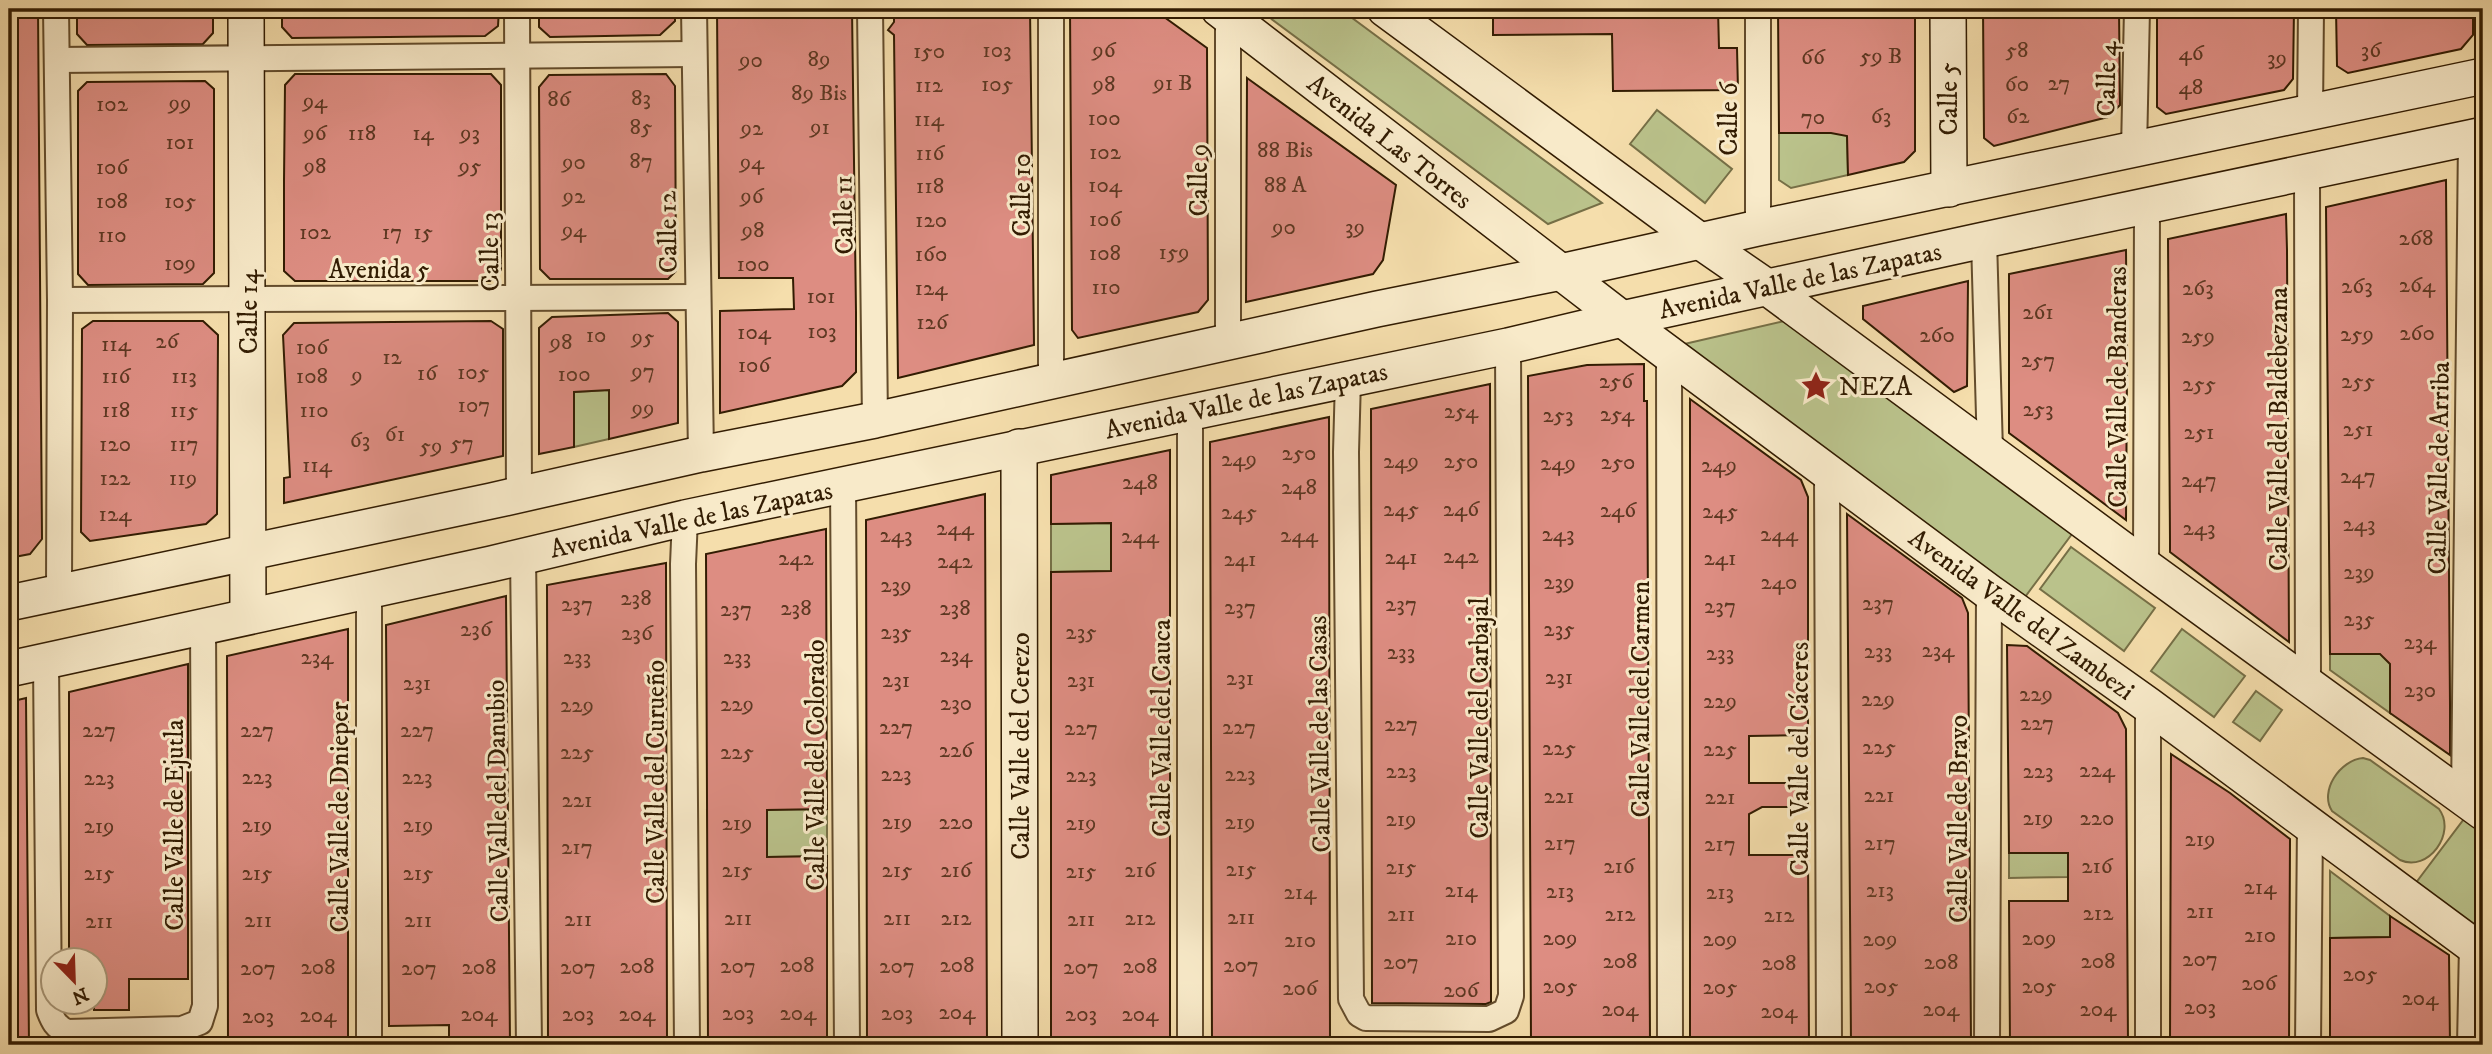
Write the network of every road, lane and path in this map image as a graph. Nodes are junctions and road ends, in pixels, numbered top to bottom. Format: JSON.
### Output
{"nodes":[{"id":1,"x":56,"y":9,"type":"edge"},
{"id":2,"x":246,"y":9,"type":"edge"},
{"id":3,"x":517,"y":9,"type":"edge"},
{"id":4,"x":694,"y":9,"type":"edge"},
{"id":5,"x":870,"y":9,"type":"edge"},
{"id":6,"x":1051,"y":9,"type":"edge"},
{"id":7,"x":1385,"y":9,"type":"edge"},
{"id":8,"x":1758,"y":9,"type":"edge"},
{"id":9,"x":1948,"y":9,"type":"edge"},
{"id":10,"x":2137,"y":9,"type":"edge"},
{"id":11,"x":2311,"y":9,"type":"edge"},
{"id":12,"x":1223,"y":12,"type":"edge"},
{"id":13,"x":694,"y":54,"type":"junction"},
{"id":14,"x":516,"y":55,"type":"junction"},
{"id":15,"x":246,"y":57,"type":"junction"},
{"id":16,"x":57,"y":60,"type":"junction"},
{"id":17,"x":2483,"y":76,"type":"edge"},
{"id":18,"x":2310,"y":112,"type":"junction"},
{"id":19,"x":2477,"y":137,"type":"edge"},
{"id":20,"x":2134,"y":150,"type":"junction"},
{"id":21,"x":2307,"y":173,"type":"junction"},
{"id":22,"x":1949,"y":188,"type":"junction"},
{"id":23,"x":2147,"y":207,"type":"junction"},
{"id":24,"x":1758,"y":228,"type":"junction"},
{"id":25,"x":1984,"y":240,"type":"junction"},
{"id":26,"x":1700,"y":241,"type":"junction"},
{"id":27,"x":1561,"y":272,"type":"junction"},
{"id":28,"x":1768,"y":288,"type":"junction"},
{"id":29,"x":698,"y":297,"type":"junction"},
{"id":30,"x":519,"y":298,"type":"junction"},
{"id":31,"x":248,"y":299,"type":"junction"},
{"id":32,"x":60,"y":300,"type":"junction"},
{"id":33,"x":1622,"y":319,"type":"junction"},
{"id":34,"x":1228,"y":343,"type":"junction"},
{"id":35,"x":1507,"y":346,"type":"junction"},
{"id":36,"x":1669,"y":352,"type":"junction"},
{"id":37,"x":1348,"y":379,"type":"junction"},
{"id":38,"x":1051,"y":382,"type":"junction"},
{"id":39,"x":1190,"y":411,"type":"junction"},
{"id":40,"x":874,"y":420,"type":"junction"},
{"id":41,"x":1019,"y":447,"type":"junction"},
{"id":42,"x":1990,"y":451,"type":"junction"},
{"id":43,"x":701,"y":454,"type":"junction"},
{"id":44,"x":1827,"y":472,"type":"junction"},
{"id":45,"x":843,"y":485,"type":"junction"},
{"id":46,"x":519,"y":494,"type":"junction"},
{"id":47,"x":685,"y":518,"type":"junction"},
{"id":48,"x":247,"y":551,"type":"junction"},
{"id":49,"x":523,"y":556,"type":"junction"},
{"id":50,"x":2146,"y":567,"type":"junction"},
{"id":51,"x":369,"y":590,"type":"junction"},
{"id":52,"x":59,"y":591,"type":"junction"},
{"id":53,"x":1989,"y":592,"type":"junction"},
{"id":54,"x":9,"y":603,"type":"edge"},
{"id":55,"x":248,"y":616,"type":"junction"},
{"id":56,"x":204,"y":627,"type":"junction"},
{"id":57,"x":46,"y":661,"type":"junction"},
{"id":58,"x":9,"y":669,"type":"edge"},
{"id":59,"x":2308,"y":684,"type":"junction"},
{"id":60,"x":2148,"y":705,"type":"junction"},
{"id":61,"x":2474,"y":805,"type":"edge"},
{"id":62,"x":2310,"y":824,"type":"junction"},
{"id":63,"x":2478,"y":949,"type":"edge"},
{"id":64,"x":1430,"y":1019,"type":"joint"},
{"id":65,"x":369,"y":1045,"type":"edge"},
{"id":66,"x":529,"y":1045,"type":"edge"},
{"id":67,"x":687,"y":1045,"type":"edge"},
{"id":68,"x":847,"y":1045,"type":"edge"},
{"id":69,"x":1020,"y":1045,"type":"edge"},
{"id":70,"x":1191,"y":1045,"type":"edge"},
{"id":71,"x":1670,"y":1045,"type":"edge"},
{"id":72,"x":1829,"y":1045,"type":"edge"},
{"id":73,"x":1987,"y":1045,"type":"edge"},
{"id":74,"x":2148,"y":1045,"type":"edge"},
{"id":75,"x":2308,"y":1045,"type":"edge"},
{"id":76,"x":2470,"y":1045,"type":"edge"}],
"edges":[{"from":1,"to":16,"type":"street"},
{"from":2,"to":15,"type":"main road","name":"Calle 14"},
{"from":3,"to":14,"type":"street","name":"Calle 13"},
{"from":4,"to":13,"type":"street","name":"Calle 12"},
{"from":5,"to":40,"type":"street","name":"Calle 11"},
{"from":6,"to":38,"type":"street","name":"Calle 10"},
{"from":7,"to":26,"type":"main road"},
{"from":8,"to":24,"type":"street","name":"Calle 6"},
{"from":9,"to":22,"type":"main road","name":"Calle 5"},
{"from":10,"to":20,"type":"street","name":"Calle 4"},
{"from":11,"to":18,"type":"street"},
{"from":12,"to":27,"type":"main road","name":"Avenida Las Torres"},
{"from":12,"to":34,"type":"street","name":"Calle 9"},
{"from":13,"to":14,"type":"street"},
{"from":13,"to":29,"type":"street","name":"Calle 12"},
{"from":14,"to":15,"type":"street"},
{"from":14,"to":30,"type":"street","name":"Calle 13"},
{"from":15,"to":16,"type":"street"},
{"from":15,"to":31,"type":"main road","name":"Calle 14"},
{"from":16,"to":32,"type":"street"},
{"from":17,"to":18,"type":"main road"},
{"from":18,"to":20,"type":"main road"},
{"from":19,"to":21,"type":"main road","name":"Avenida Valle de las Zapatas"},
{"from":19,"to":61,"type":"street","name":"Calle Valle de Arriba"},
{"from":20,"to":22,"type":"main road"},
{"from":21,"to":23,"type":"main road","name":"Avenida Valle de las Zapatas"},
{"from":21,"to":59,"type":"street","name":"Calle Valle del Baldebezana"},
{"from":22,"to":24,"type":"main road"},
{"from":23,"to":25,"type":"main road","name":"Avenida Valle de las Zapatas"},
{"from":23,"to":50,"type":"street","name":"Calle Valle de Banderas"},
{"from":24,"to":26,"type":"main road"},
{"from":25,"to":28,"type":"main road","name":"Avenida Valle de las Zapatas"},
{"from":25,"to":42,"type":"street"},
{"from":26,"to":27,"type":"main road"},
{"from":26,"to":28,"type":"main road"},
{"from":27,"to":33,"type":"main road","name":"Avenida Valle del Zambezi"},
{"from":27,"to":34,"type":"main road"},
{"from":28,"to":33,"type":"main road","name":"Avenida Valle de las Zapatas"},
{"from":28,"to":42,"type":"main road"},
{"from":29,"to":30,"type":"street","name":"Avenida 5"},
{"from":29,"to":43,"type":"street","name":"Calle 12"},
{"from":30,"to":31,"type":"street","name":"Avenida 5"},
{"from":30,"to":46,"type":"street","name":"Calle 13"},
{"from":31,"to":32,"type":"street","name":"Avenida 5"},
{"from":31,"to":48,"type":"main road","name":"Calle 14"},
{"from":32,"to":52,"type":"street"},
{"from":33,"to":35,"type":"main road","name":"Avenida Valle de las Zapatas"},
{"from":33,"to":36,"type":"main road","name":"Avenida Valle del Zambezi"},
{"from":34,"to":38,"type":"main road"},
{"from":35,"to":37,"type":"main road","name":"Avenida Valle de las Zapatas"},
{"from":35,"to":64,"type":"street","name":"Calle Valle del Carbajal"},
{"from":36,"to":44,"type":"main road","name":"Avenida Valle del Zambezi"},
{"from":36,"to":71,"type":"street","name":"Calle Valle del Carmen"},
{"from":37,"to":39,"type":"main road","name":"Avenida Valle de las Zapatas"},
{"from":37,"to":64,"type":"street","name":"Calle Valle de las Casas"},
{"from":38,"to":40,"type":"main road"},
{"from":39,"to":41,"type":"main road","name":"Avenida Valle de las Zapatas"},
{"from":39,"to":70,"type":"street","name":"Calle Valle del Cauca"},
{"from":40,"to":43,"type":"main road"},
{"from":41,"to":45,"type":"main road","name":"Avenida Valle de las Zapatas"},
{"from":41,"to":69,"type":"main road","name":"Calle Valle del Cerezo"},
{"from":42,"to":50,"type":"main road"},
{"from":43,"to":46,"type":"main road"},
{"from":44,"to":53,"type":"main road","name":"Avenida Valle del Zambezi"},
{"from":44,"to":72,"type":"street","name":"Calle Valle del Cáceres"},
{"from":45,"to":47,"type":"main road","name":"Avenida Valle de las Zapatas"},
{"from":45,"to":68,"type":"street","name":"Calle Valle del Colorado"},
{"from":46,"to":48,"type":"main road"},
{"from":47,"to":49,"type":"main road","name":"Avenida Valle de las Zapatas"},
{"from":47,"to":67,"type":"street","name":"Calle Valle del Curueño"},
{"from":48,"to":52,"type":"main road"},
{"from":48,"to":55,"type":"main road","name":"Calle 14"},
{"from":49,"to":51,"type":"main road","name":"Avenida Valle de las Zapatas"},
{"from":49,"to":66,"type":"street","name":"Calle Valle del Danubio"},
{"from":50,"to":59,"type":"main road"},
{"from":51,"to":55,"type":"main road","name":"Avenida Valle de las Zapatas"},
{"from":51,"to":65,"type":"street","name":"Calle Valle de Dnieper"},
{"from":52,"to":54,"type":"main road"},
{"from":53,"to":60,"type":"main road","name":"Avenida Valle del Zambezi"},
{"from":53,"to":73,"type":"street","name":"Calle Valle de Bravo"},
{"from":55,"to":56,"type":"main road","name":"Avenida Valle de las Zapatas"},
{"from":56,"to":57,"type":"main road","name":"Avenida Valle de las Zapatas"},
{"from":56,"to":57,"type":"street","name":"Calle Valle de Ejutla"},
{"from":57,"to":58,"type":"main road","name":"Avenida Valle de las Zapatas"},
{"from":59,"to":61,"type":"main road"},
{"from":60,"to":62,"type":"main road","name":"Avenida Valle del Zambezi"},
{"from":60,"to":74,"type":"street"},
{"from":62,"to":63,"type":"main road","name":"Avenida Valle del Zambezi"},
{"from":62,"to":75,"type":"street"},
{"from":63,"to":76,"type":"street"}]}
